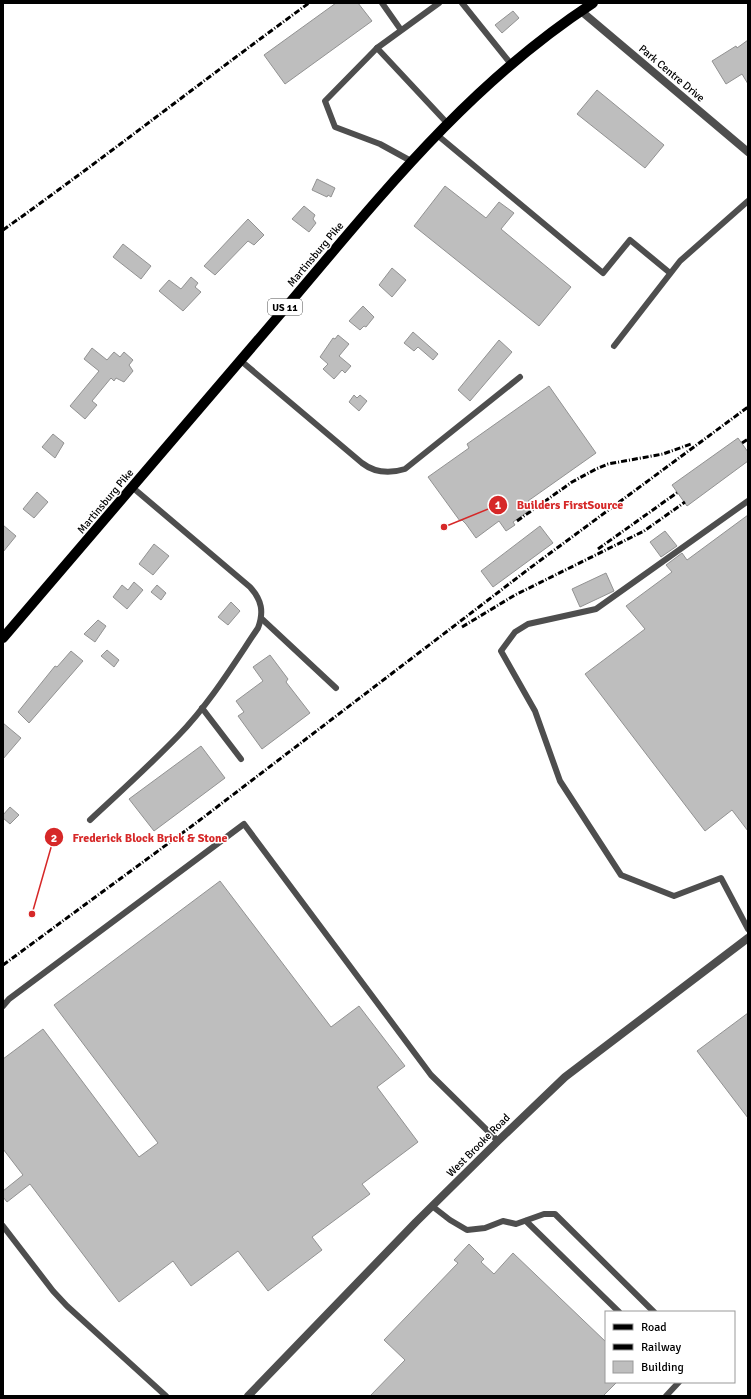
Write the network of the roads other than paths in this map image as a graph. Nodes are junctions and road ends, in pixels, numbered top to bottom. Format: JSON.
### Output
{"nodes":[{"id":1,"x":382,"y":3,"type":"edge"},
{"id":2,"x":439,"y":3,"type":"edge"},
{"id":3,"x":462,"y":3,"type":"edge"},
{"id":4,"x":593,"y":3,"type":"edge"},
{"id":5,"x":579,"y":7,"type":"edge"},
{"id":6,"x":401,"y":30,"type":"junction"},
{"id":7,"x":377,"y":48,"type":"junction"},
{"id":8,"x":511,"y":64,"type":"junction"},
{"id":9,"x":447,"y":123,"type":"junction"},
{"id":10,"x":436,"y":134,"type":"junction"},
{"id":11,"x":748,"y":152,"type":"edge"},
{"id":12,"x":411,"y":161,"type":"junction"},
{"id":13,"x":748,"y":201,"type":"edge"},
{"id":14,"x":670,"y":273,"type":"junction"},
{"id":15,"x":614,"y":346,"type":"dead end"},
{"id":16,"x":240,"y":360,"type":"junction"},
{"id":17,"x":520,"y":377,"type":"dead end"},
{"id":18,"x":132,"y":487,"type":"junction"},
{"id":19,"x":748,"y":501,"type":"edge"},
{"id":20,"x":262,"y":619,"type":"junction"},
{"id":21,"x":3,"y":638,"type":"edge"},
{"id":22,"x":336,"y":688,"type":"dead end"},
{"id":23,"x":202,"y":708,"type":"junction"},
{"id":24,"x":241,"y":759,"type":"dead end"},
{"id":25,"x":90,"y":820,"type":"dead end"},
{"id":26,"x":748,"y":929,"type":"edge"},
{"id":27,"x":748,"y":938,"type":"edge"},
{"id":28,"x":3,"y":1006,"type":"edge"},
{"id":29,"x":498,"y":1141,"type":"junction"},
{"id":30,"x":432,"y":1206,"type":"junction"},
{"id":31,"x":526,"y":1221,"type":"junction"},
{"id":32,"x":3,"y":1226,"type":"edge"},
{"id":33,"x":618,"y":1311,"type":"edge"},
{"id":34,"x":653,"y":1311,"type":"edge"},
{"id":35,"x":678,"y":1383,"type":"edge"},
{"id":36,"x":166,"y":1396,"type":"edge"},
{"id":37,"x":248,"y":1396,"type":"edge"},
{"id":38,"x":666,"y":1396,"type":"edge"}],
"edges":[{"from":1,"to":6,"type":"lane"},
{"from":2,"to":6,"type":"lane"},
{"from":3,"to":8,"type":"lane"},
{"from":4,"to":5,"type":"main road","name":"Martinsburg Pike","number":"US 11"},
{"from":5,"to":8,"type":"main road","name":"Martinsburg Pike","number":"US 11"},
{"from":5,"to":11,"type":"street","name":"Park Centre Drive"},
{"from":6,"to":7,"type":"lane"},
{"from":7,"to":9,"type":"lane"},
{"from":7,"to":12,"type":"lane"},
{"from":8,"to":9,"type":"main road","name":"Martinsburg Pike","number":"US 11"},
{"from":9,"to":10,"type":"main road","name":"Martinsburg Pike","number":"US 11"},
{"from":10,"to":12,"type":"main road","name":"Martinsburg Pike","number":"US 11"},
{"from":10,"to":14,"type":"lane"},
{"from":12,"to":16,"type":"main road","name":"Martinsburg Pike","number":"US 11"},
{"from":13,"to":14,"type":"lane"},
{"from":14,"to":15,"type":"lane"},
{"from":16,"to":17,"type":"lane"},
{"from":16,"to":18,"type":"main road","name":"Martinsburg Pike","number":"US 11"},
{"from":18,"to":20,"type":"lane"},
{"from":18,"to":21,"type":"main road","name":"Martinsburg Pike","number":"US 11"},
{"from":19,"to":26,"type":"lane"},
{"from":20,"to":22,"type":"lane"},
{"from":20,"to":23,"type":"lane"},
{"from":23,"to":24,"type":"lane"},
{"from":23,"to":25,"type":"lane"},
{"from":27,"to":29,"type":"street","name":"West Brooke Road"},
{"from":28,"to":29,"type":"lane"},
{"from":29,"to":30,"type":"street","name":"West Brooke Road"},
{"from":30,"to":31,"type":"lane"},
{"from":30,"to":37,"type":"street","name":"West Brooke Road"},
{"from":31,"to":33,"type":"lane"},
{"from":31,"to":34,"type":"lane"},
{"from":32,"to":36,"type":"lane"},
{"from":35,"to":38,"type":"lane"}]}
